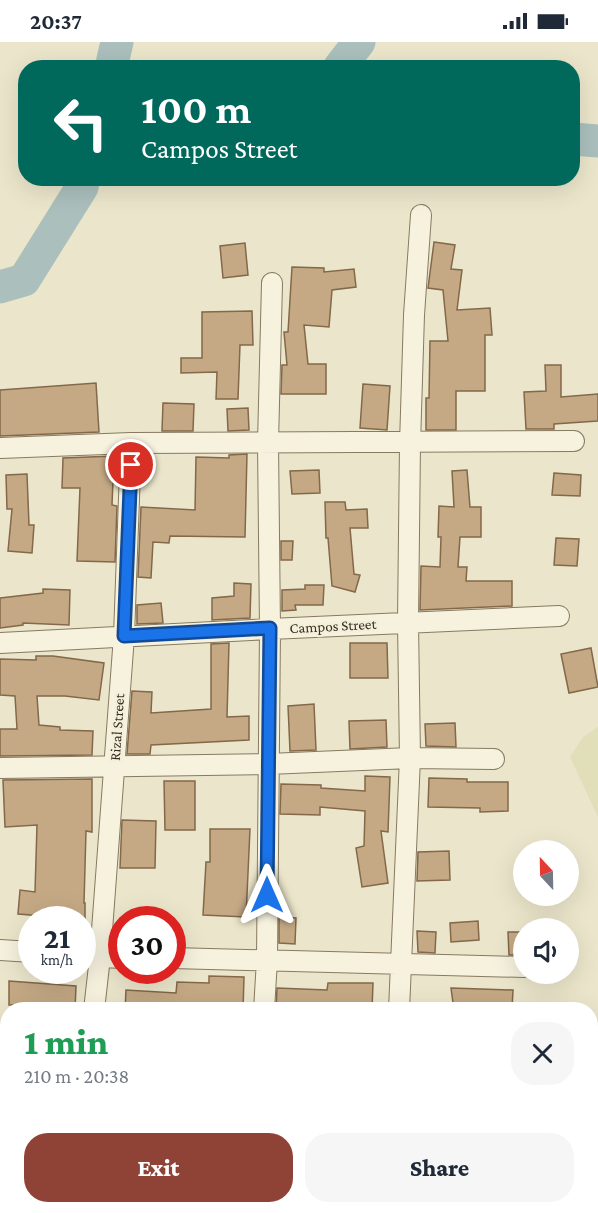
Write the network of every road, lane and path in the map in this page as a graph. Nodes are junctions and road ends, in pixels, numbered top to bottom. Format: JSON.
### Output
{"nodes":[{"id":1,"x":421,"y":214,"type":"dead end"},
{"id":2,"x":272,"y":283,"type":"dead end"},
{"id":3,"x":574,"y":441,"type":"dead end"},
{"id":4,"x":132,"y":443,"type":"junction"},
{"id":5,"x":268,"y":443,"type":"junction"},
{"id":6,"x":410,"y":444,"type":"junction"},
{"id":7,"x":0,"y":448,"type":"edge"},
{"id":8,"x":559,"y":616,"type":"dead end"},
{"id":9,"x":408,"y":622,"type":"junction"},
{"id":10,"x":270,"y":628,"type":"junction"},
{"id":11,"x":124,"y":636,"type":"junction"},
{"id":12,"x":0,"y":644,"type":"edge"},
{"id":13,"x":410,"y":758,"type":"junction"},
{"id":14,"x":494,"y":759,"type":"dead end"},
{"id":15,"x":267,"y":764,"type":"junction"},
{"id":16,"x":115,"y":765,"type":"junction"},
{"id":17,"x":0,"y":768,"type":"edge"},
{"id":18,"x":96,"y":916,"type":"edge"},
{"id":19,"x":0,"y":950,"type":"edge"},
{"id":20,"x":18,"y":951,"type":"edge"},
{"id":21,"x":186,"y":958,"type":"edge"},
{"id":22,"x":267,"y":960,"type":"junction"},
{"id":23,"x":402,"y":964,"type":"junction"},
{"id":24,"x":513,"y":967,"type":"edge"},
{"id":25,"x":93,"y":984,"type":"edge"},
{"id":26,"x":94,"y":1002,"type":"edge"},
{"id":27,"x":264,"y":1002,"type":"edge"},
{"id":28,"x":400,"y":1002,"type":"edge"}],
"edges":[{"from":1,"to":6,"type":"street"},
{"from":2,"to":5,"type":"street"},
{"from":3,"to":6,"type":"street"},
{"from":4,"to":5,"type":"street"},
{"from":4,"to":7,"type":"street"},
{"from":4,"to":11,"type":"street","name":"Rizal Street"},
{"from":5,"to":6,"type":"street"},
{"from":5,"to":10,"type":"street"},
{"from":6,"to":9,"type":"street"},
{"from":8,"to":9,"type":"street","name":"Campos Street"},
{"from":9,"to":10,"type":"street","name":"Campos Street"},
{"from":9,"to":13,"type":"street"},
{"from":10,"to":11,"type":"street","name":"Campos Street"},
{"from":10,"to":15,"type":"street"},
{"from":11,"to":12,"type":"street","name":"Campos Street"},
{"from":11,"to":16,"type":"street","name":"Rizal Street"},
{"from":13,"to":14,"type":"street"},
{"from":13,"to":15,"type":"street"},
{"from":13,"to":23,"type":"street"},
{"from":15,"to":16,"type":"street"},
{"from":15,"to":22,"type":"street"},
{"from":16,"to":17,"type":"street"},
{"from":16,"to":18,"type":"street","name":"Rizal Street"},
{"from":19,"to":20,"type":"street"},
{"from":21,"to":22,"type":"street"},
{"from":22,"to":23,"type":"street"},
{"from":22,"to":27,"type":"street"},
{"from":23,"to":24,"type":"street"},
{"from":23,"to":28,"type":"street"},
{"from":25,"to":26,"type":"street","name":"Rizal Street"}]}
